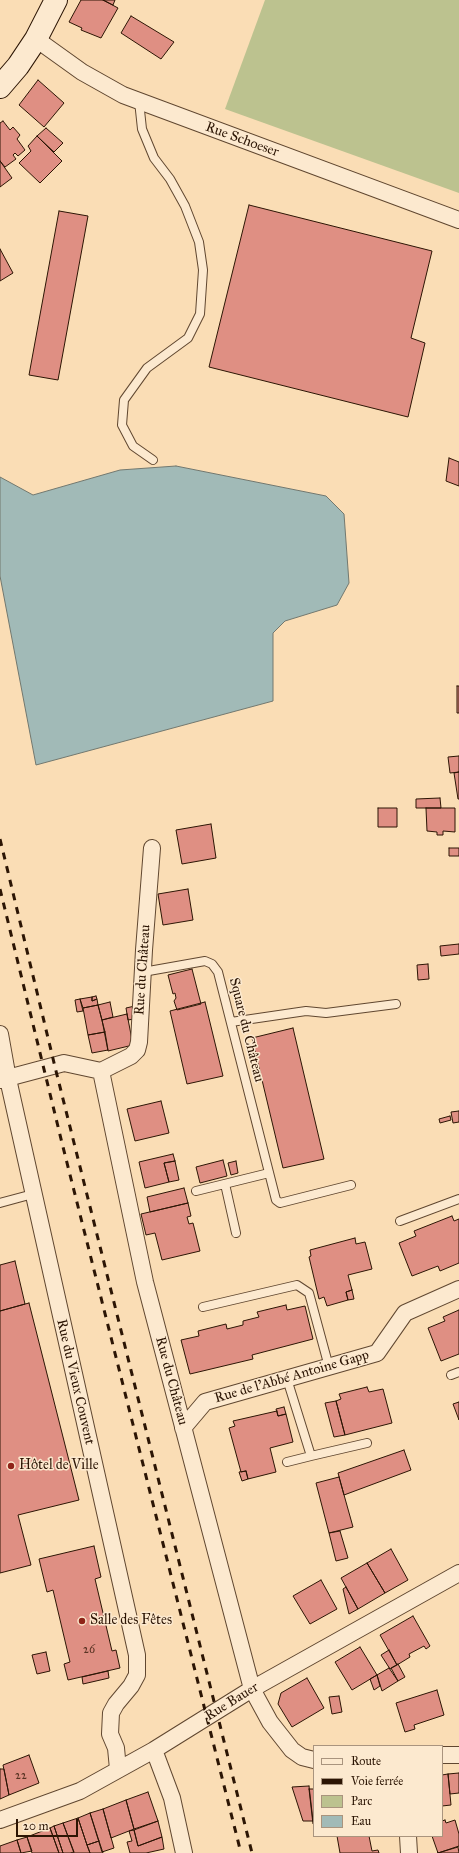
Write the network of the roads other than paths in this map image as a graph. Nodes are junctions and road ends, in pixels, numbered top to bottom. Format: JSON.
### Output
{"nodes":[{"id":1,"x":56,"y":0,"type":"edge"},
{"id":2,"x":36,"y":40,"type":"junction"},
{"id":3,"x":0,"y":88,"type":"edge"},
{"id":4,"x":139,"y":101,"type":"junction"},
{"id":5,"x":459,"y":220,"type":"edge"},
{"id":6,"x":153,"y":460,"type":"dead end"},
{"id":7,"x":152,"y":848,"type":"dead end"},
{"id":8,"x":142,"y":972,"type":"junction"},
{"id":9,"x":396,"y":1004,"type":"dead end"},
{"id":10,"x":231,"y":1022,"type":"junction"},
{"id":11,"x":0,"y":1034,"type":"edge"},
{"id":12,"x":101,"y":1071,"type":"junction"},
{"id":13,"x":4,"y":1079,"type":"edge"},
{"id":14,"x":269,"y":1173,"type":"junction"},
{"id":15,"x":226,"y":1184,"type":"junction"},
{"id":16,"x":351,"y":1185,"type":"dead end"},
{"id":17,"x":196,"y":1191,"type":"dead end"},
{"id":18,"x":33,"y":1194,"type":"junction"},
{"id":19,"x":459,"y":1199,"type":"edge"},
{"id":20,"x":0,"y":1203,"type":"edge"},
{"id":21,"x":400,"y":1221,"type":"dead end"},
{"id":22,"x":236,"y":1233,"type":"dead end"},
{"id":23,"x":459,"y":1289,"type":"edge"},
{"id":24,"x":203,"y":1307,"type":"dead end"},
{"id":25,"x":329,"y":1366,"type":"junction"},
{"id":26,"x":287,"y":1379,"type":"junction"},
{"id":27,"x":183,"y":1428,"type":"junction"},
{"id":28,"x":367,"y":1443,"type":"dead end"},
{"id":29,"x":311,"y":1456,"type":"junction"},
{"id":30,"x":287,"y":1462,"type":"dead end"},
{"id":31,"x":459,"y":1573,"type":"edge"},
{"id":32,"x":252,"y":1689,"type":"junction"},
{"id":33,"x":154,"y":1750,"type":"junction"},
{"id":34,"x":459,"y":1754,"type":"edge"},
{"id":35,"x":443,"y":1755,"type":"edge"},
{"id":36,"x":313,"y":1760,"type":"edge"},
{"id":37,"x":118,"y":1769,"type":"junction"},
{"id":38,"x":0,"y":1820,"type":"edge"},
{"id":39,"x":408,"y":1837,"type":"edge"},
{"id":40,"x":184,"y":1853,"type":"edge"},
{"id":41,"x":409,"y":1853,"type":"edge"}],
"edges":[{"from":1,"to":2,"type":"main road"},
{"from":2,"to":3,"type":"main road"},
{"from":2,"to":4,"type":"street","name":"Rue Schoeser"},
{"from":4,"to":5,"type":"street","name":"Rue Schoeser"},
{"from":4,"to":6,"type":"lane"},
{"from":7,"to":8,"type":"street","name":"Rue du Château"},
{"from":8,"to":10,"type":"lane","name":"Square du Château"},
{"from":8,"to":12,"type":"street","name":"Rue du Château"},
{"from":9,"to":10,"type":"lane"},
{"from":10,"to":14,"type":"lane","name":"Square du Château"},
{"from":11,"to":13,"type":"street","name":"Rue du Vieux Couvent"},
{"from":12,"to":13,"type":"street"},
{"from":12,"to":27,"type":"street","name":"Rue du Château"},
{"from":13,"to":18,"type":"street","name":"Rue du Vieux Couvent"},
{"from":14,"to":15,"type":"lane"},
{"from":14,"to":16,"type":"lane","name":"Square du Château"},
{"from":15,"to":17,"type":"lane"},
{"from":15,"to":22,"type":"lane"},
{"from":18,"to":20,"type":"lane"},
{"from":18,"to":37,"type":"street","name":"Rue du Vieux Couvent"},
{"from":19,"to":21,"type":"lane"},
{"from":23,"to":25,"type":"street","name":"Rue de l'Abbé Antoine Gapp"},
{"from":24,"to":25,"type":"lane"},
{"from":25,"to":26,"type":"street","name":"Rue de l'Abbé Antoine Gapp"},
{"from":26,"to":27,"type":"street","name":"Rue de l'Abbé Antoine Gapp"},
{"from":26,"to":29,"type":"lane"},
{"from":27,"to":32,"type":"street","name":"Rue du Château"},
{"from":28,"to":29,"type":"lane"},
{"from":29,"to":30,"type":"lane"},
{"from":31,"to":32,"type":"street","name":"Rue Bauer"},
{"from":32,"to":33,"type":"street","name":"Rue Bauer"},
{"from":32,"to":36,"type":"street","name":"Rue du Château"},
{"from":33,"to":37,"type":"street","name":"Rue Bauer"},
{"from":33,"to":40,"type":"street"},
{"from":34,"to":35,"type":"street"},
{"from":37,"to":38,"type":"street","name":"Rue Bauer"},
{"from":39,"to":41,"type":"street"}]}
